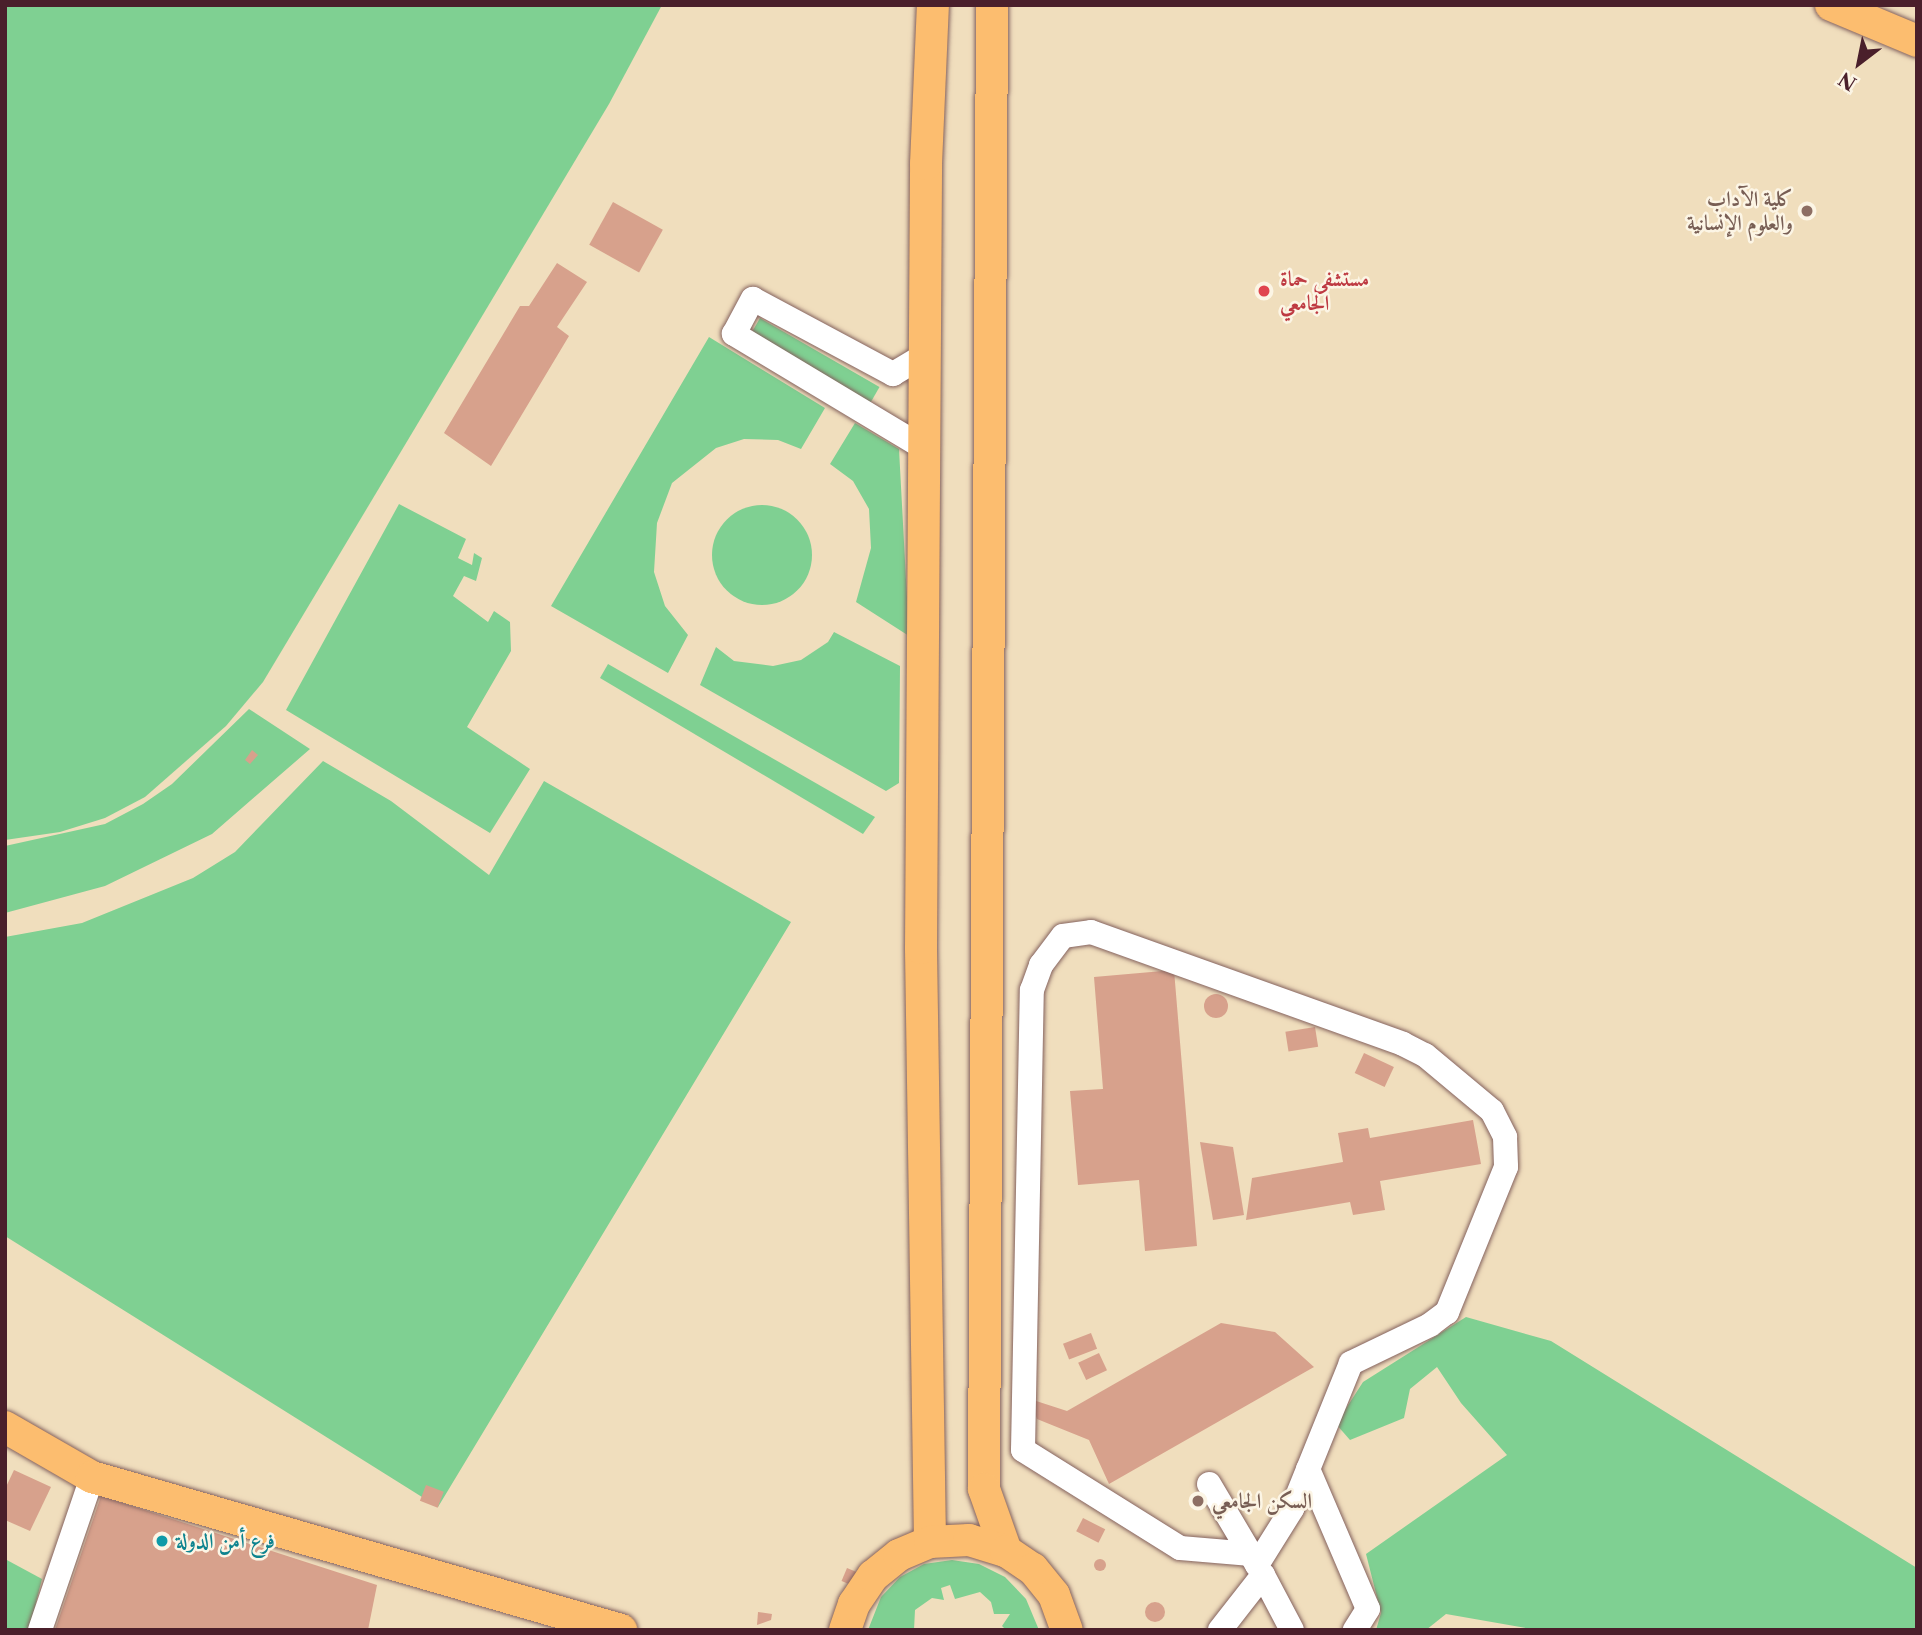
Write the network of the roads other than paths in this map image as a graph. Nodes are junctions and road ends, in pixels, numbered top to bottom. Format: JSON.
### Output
{"nodes":[{"id":1,"x":933,"y":5,"type":"edge"},
{"id":2,"x":992,"y":5,"type":"edge"},
{"id":3,"x":1830,"y":5,"type":"edge"},
{"id":4,"x":1917,"y":41,"type":"edge"},
{"id":5,"x":925,"y":355,"type":"junction"},
{"id":6,"x":924,"y":448,"type":"junction"},
{"id":7,"x":5,"y":1427,"type":"edge"},
{"id":8,"x":1308,"y":1469,"type":"junction"},
{"id":9,"x":92,"y":1477,"type":"junction"},
{"id":10,"x":1209,"y":1484,"type":"dead end"},
{"id":11,"x":930,"y":1542,"type":"junction"},
{"id":12,"x":1006,"y":1551,"type":"junction"},
{"id":13,"x":1257,"y":1565,"type":"junction"},
{"id":14,"x":850,"y":1617,"type":"edge"},
{"id":15,"x":1069,"y":1628,"type":"edge"},
{"id":16,"x":40,"y":1630,"type":"edge"},
{"id":17,"x":621,"y":1630,"type":"edge"},
{"id":18,"x":824,"y":1630,"type":"edge"},
{"id":19,"x":1220,"y":1630,"type":"edge"},
{"id":20,"x":1292,"y":1630,"type":"edge"},
{"id":21,"x":1355,"y":1630,"type":"edge"}],
"edges":[{"from":1,"to":5,"type":"main road"},
{"from":2,"to":12,"type":"main road"},
{"from":3,"to":4,"type":"main road"},
{"from":5,"to":6,"type":"main road"},
{"from":5,"to":6,"type":"street"},
{"from":6,"to":11,"type":"main road"},
{"from":7,"to":9,"type":"main road"},
{"from":8,"to":13,"type":"street"},
{"from":8,"to":13,"type":"street"},
{"from":8,"to":21,"type":"street"},
{"from":9,"to":16,"type":"street"},
{"from":9,"to":17,"type":"main road"},
{"from":10,"to":13,"type":"street"},
{"from":11,"to":12,"type":"main road"},
{"from":11,"to":14,"type":"main road"},
{"from":12,"to":15,"type":"main road"},
{"from":13,"to":19,"type":"street"},
{"from":13,"to":20,"type":"street"},
{"from":14,"to":18,"type":"main road"}]}
